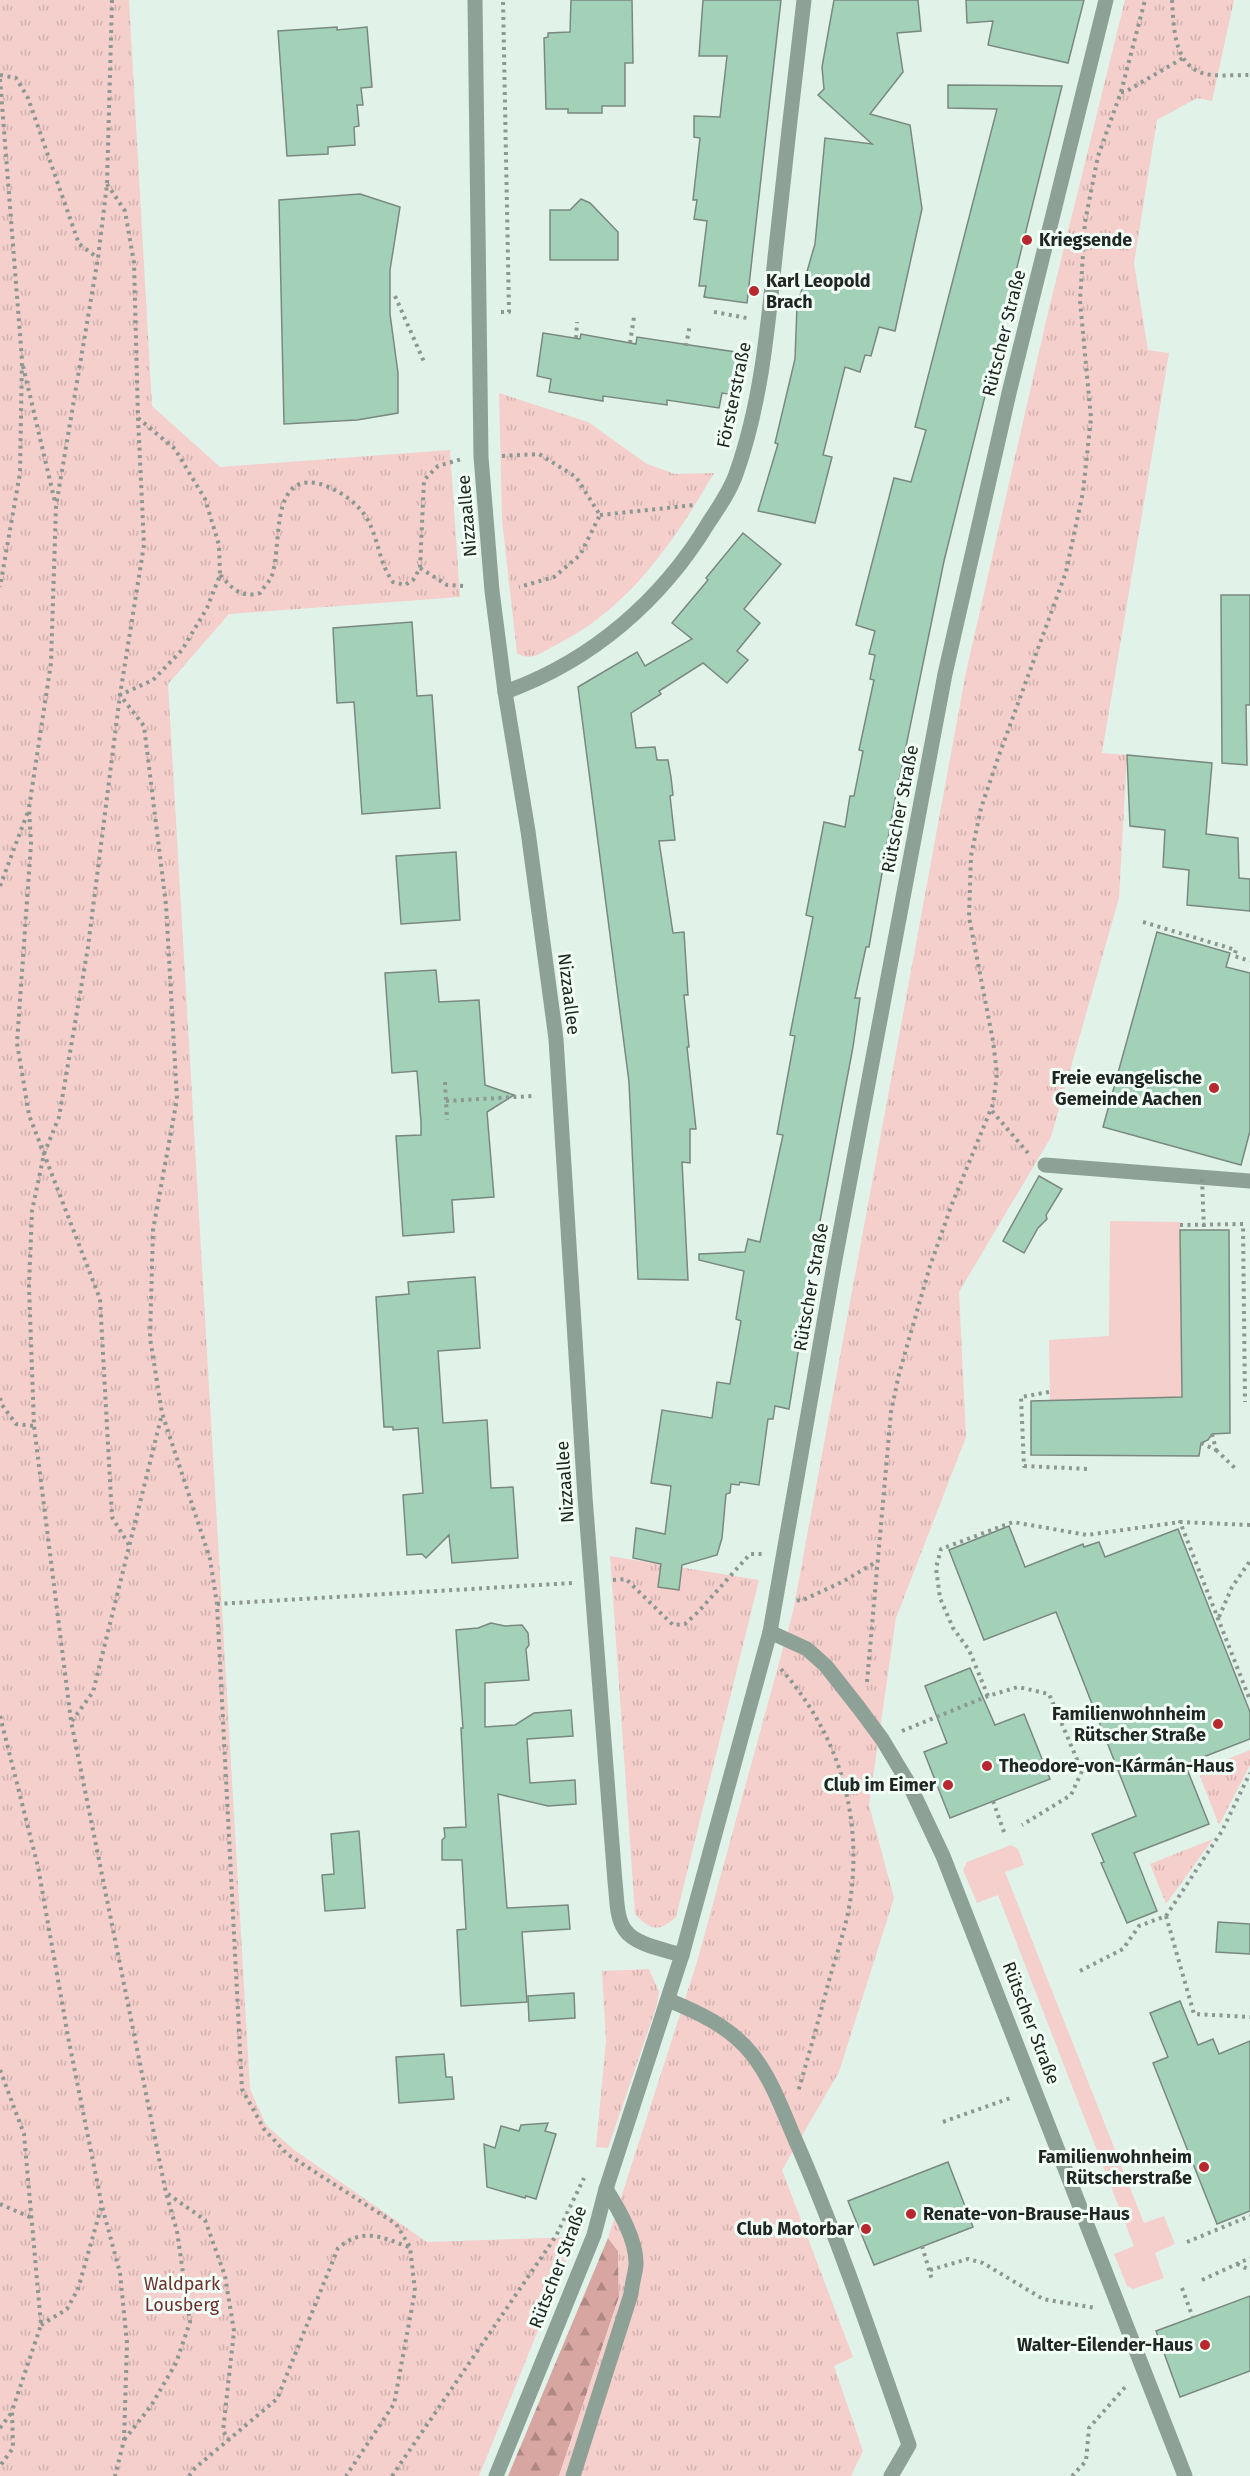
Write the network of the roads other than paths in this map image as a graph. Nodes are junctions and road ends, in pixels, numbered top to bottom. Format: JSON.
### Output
{"nodes":[{"id":1,"x":474,"y":0,"type":"edge"},
{"id":2,"x":804,"y":0,"type":"edge"},
{"id":3,"x":1106,"y":0,"type":"edge"},
{"id":4,"x":505,"y":692,"type":"junction"},
{"id":5,"x":1046,"y":1165,"type":"road end"},
{"id":6,"x":1250,"y":1181,"type":"edge"},
{"id":7,"x":770,"y":1632,"type":"junction"},
{"id":8,"x":682,"y":1955,"type":"junction"},
{"id":9,"x":668,"y":2000,"type":"junction"},
{"id":10,"x":606,"y":2189,"type":"junction"},
{"id":11,"x":894,"y":2475,"type":"edge"},
{"id":12,"x":496,"y":2476,"type":"edge"},
{"id":13,"x":573,"y":2476,"type":"edge"},
{"id":14,"x":1185,"y":2476,"type":"edge"}],
"edges":[{"from":1,"to":4,"type":"street","name":"Nizzaallee"},
{"from":2,"to":4,"type":"street","name":"Försterstraße"},
{"from":3,"to":7,"type":"street","name":"Rütscher Straße"},
{"from":4,"to":8,"type":"street","name":"Nizzaallee"},
{"from":5,"to":6,"type":"street"},
{"from":7,"to":8,"type":"street","name":"Rütscher Straße"},
{"from":7,"to":14,"type":"street","name":"Rütscher Straße"},
{"from":8,"to":9,"type":"street","name":"Rütscher Straße"},
{"from":9,"to":10,"type":"street","name":"Rütscher Straße"},
{"from":9,"to":11,"type":"street"},
{"from":10,"to":12,"type":"street","name":"Rütscher Straße"},
{"from":10,"to":13,"type":"street"}]}
